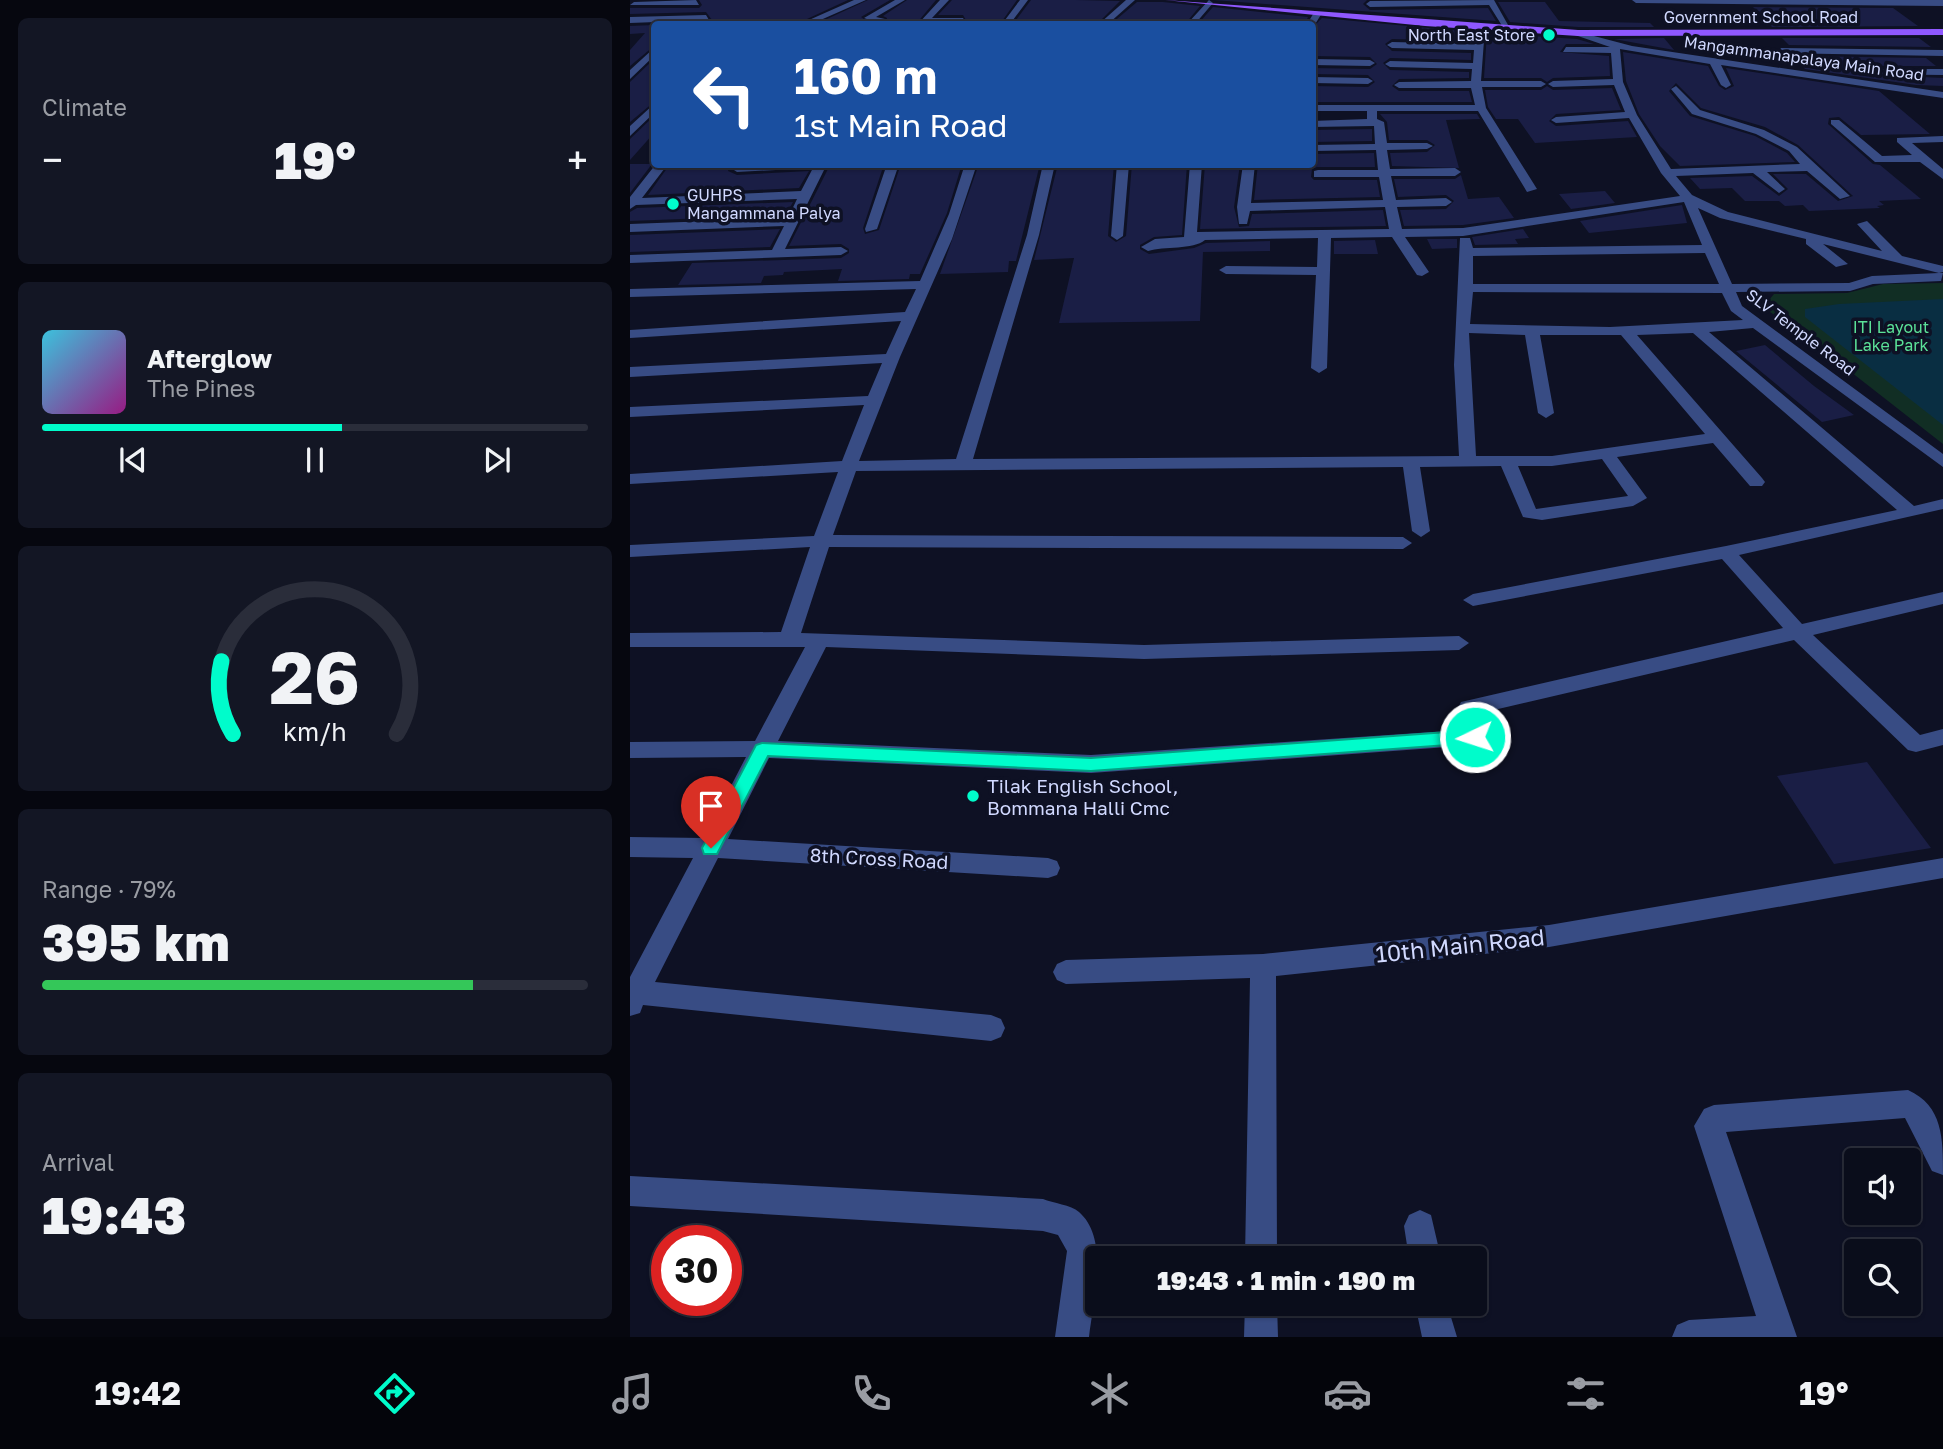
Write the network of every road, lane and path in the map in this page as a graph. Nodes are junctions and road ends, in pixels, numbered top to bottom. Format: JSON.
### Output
{"nodes":[{"id":1,"x":862,"y":0,"type":"edge"},
{"id":2,"x":901,"y":0,"type":"edge"},
{"id":3,"x":945,"y":0,"type":"edge"},
{"id":4,"x":1024,"y":0,"type":"edge"},
{"id":5,"x":1130,"y":0,"type":"edge"},
{"id":6,"x":1169,"y":0,"type":"edge"},
{"id":7,"x":1636,"y":0,"type":"edge"},
{"id":8,"x":1490,"y":1,"type":"edge"},
{"id":9,"x":828,"y":2,"type":"dead end"},
{"id":10,"x":696,"y":3,"type":"dead end"},
{"id":11,"x":1943,"y":3,"type":"edge"},
{"id":12,"x":1209,"y":4,"type":"junction"},
{"id":13,"x":1370,"y":4,"type":"dead end"},
{"id":14,"x":634,"y":5,"type":"edge"},
{"id":15,"x":851,"y":5,"type":"junction"},
{"id":16,"x":1318,"y":13,"type":"junction"},
{"id":17,"x":706,"y":18,"type":"dead end"},
{"id":18,"x":855,"y":18,"type":"dead end"},
{"id":19,"x":868,"y":18,"type":"junction"},
{"id":20,"x":630,"y":20,"type":"edge"},
{"id":21,"x":813,"y":20,"type":"dead end"},
{"id":22,"x":882,"y":21,"type":"edge"},
{"id":23,"x":926,"y":21,"type":"edge"},
{"id":24,"x":1008,"y":21,"type":"edge"},
{"id":25,"x":1106,"y":21,"type":"edge"},
{"id":26,"x":1194,"y":21,"type":"edge"},
{"id":27,"x":1313,"y":21,"type":"edge"},
{"id":28,"x":1599,"y":21,"type":"dead end"},
{"id":29,"x":1426,"y":23,"type":"junction"},
{"id":30,"x":1480,"y":27,"type":"junction"},
{"id":31,"x":1508,"y":30,"type":"junction"},
{"id":32,"x":1943,"y":32,"type":"edge"},
{"id":33,"x":1578,"y":33,"type":"junction"},
{"id":34,"x":1767,"y":33,"type":"junction"},
{"id":35,"x":1604,"y":34,"type":"junction"},
{"id":36,"x":1392,"y":45,"type":"dead end"},
{"id":37,"x":1418,"y":46,"type":"junction"},
{"id":38,"x":1479,"y":47,"type":"junction"},
{"id":39,"x":1615,"y":47,"type":"junction"},
{"id":40,"x":1566,"y":50,"type":"dead end"},
{"id":41,"x":1781,"y":51,"type":"junction"},
{"id":42,"x":1943,"y":53,"type":"edge"},
{"id":43,"x":651,"y":54,"type":"edge"},
{"id":44,"x":1726,"y":54,"type":"dead end"},
{"id":45,"x":1713,"y":60,"type":"junction"},
{"id":46,"x":1316,"y":62,"type":"edge"},
{"id":47,"x":1370,"y":63,"type":"dead end"},
{"id":48,"x":1733,"y":63,"type":"junction"},
{"id":49,"x":1390,"y":64,"type":"dead end"},
{"id":50,"x":1478,"y":66,"type":"junction"},
{"id":51,"x":1783,"y":70,"type":"junction"},
{"id":52,"x":1798,"y":72,"type":"junction"},
{"id":53,"x":1943,"y":72,"type":"edge"},
{"id":54,"x":634,"y":73,"type":"edge"},
{"id":55,"x":1316,"y":80,"type":"edge"},
{"id":56,"x":1368,"y":80,"type":"dead end"},
{"id":57,"x":1618,"y":82,"type":"junction"},
{"id":58,"x":1541,"y":84,"type":"dead end"},
{"id":59,"x":1553,"y":84,"type":"dead end"},
{"id":60,"x":1399,"y":85,"type":"dead end"},
{"id":61,"x":1476,"y":85,"type":"junction"},
{"id":62,"x":1726,"y":85,"type":"dead end"},
{"id":63,"x":1676,"y":89,"type":"dead end"},
{"id":64,"x":1795,"y":89,"type":"dead end"},
{"id":65,"x":1943,"y":95,"type":"edge"},
{"id":66,"x":1490,"y":98,"type":"dead end"},
{"id":67,"x":1479,"y":103,"type":"junction"},
{"id":68,"x":1316,"y":108,"type":"edge"},
{"id":69,"x":1372,"y":108,"type":"junction"},
{"id":70,"x":651,"y":110,"type":"edge"},
{"id":71,"x":1632,"y":115,"type":"junction"},
{"id":72,"x":1556,"y":120,"type":"dead end"},
{"id":73,"x":1381,"y":122,"type":"junction"},
{"id":74,"x":1835,"y":122,"type":"dead end"},
{"id":75,"x":1316,"y":124,"type":"edge"},
{"id":76,"x":651,"y":127,"type":"edge"},
{"id":77,"x":632,"y":129,"type":"edge"},
{"id":78,"x":1943,"y":139,"type":"edge"},
{"id":79,"x":1382,"y":146,"type":"junction"},
{"id":80,"x":1427,"y":146,"type":"dead end"},
{"id":81,"x":1316,"y":148,"type":"edge"},
{"id":82,"x":1921,"y":158,"type":"junction"},
{"id":83,"x":1809,"y":167,"type":"junction"},
{"id":84,"x":660,"y":168,"type":"edge"},
{"id":85,"x":819,"y":168,"type":"edge"},
{"id":86,"x":892,"y":168,"type":"edge"},
{"id":87,"x":970,"y":168,"type":"edge"},
{"id":88,"x":1048,"y":168,"type":"edge"},
{"id":89,"x":1123,"y":168,"type":"edge"},
{"id":90,"x":1196,"y":168,"type":"edge"},
{"id":91,"x":1248,"y":168,"type":"edge"},
{"id":92,"x":1756,"y":169,"type":"junction"},
{"id":93,"x":1455,"y":172,"type":"dead end"},
{"id":94,"x":1384,"y":173,"type":"junction"},
{"id":95,"x":1668,"y":173,"type":"junction"},
{"id":96,"x":1318,"y":174,"type":"dead end"},
{"id":97,"x":1942,"y":174,"type":"edge"},
{"id":98,"x":1531,"y":189,"type":"dead end"},
{"id":99,"x":1779,"y":189,"type":"dead end"},
{"id":100,"x":805,"y":195,"type":"junction"},
{"id":101,"x":1843,"y":196,"type":"dead end"},
{"id":102,"x":1688,"y":198,"type":"junction"},
{"id":103,"x":1446,"y":202,"type":"dead end"},
{"id":104,"x":631,"y":203,"type":"edge"},
{"id":105,"x":1392,"y":204,"type":"junction"},
{"id":106,"x":1243,"y":207,"type":"junction"},
{"id":107,"x":791,"y":222,"type":"junction"},
{"id":108,"x":1863,"y":224,"type":"dead end"},
{"id":109,"x":630,"y":228,"type":"edge"},
{"id":110,"x":871,"y":229,"type":"dead end"},
{"id":111,"x":1463,"y":232,"type":"junction"},
{"id":112,"x":1244,"y":235,"type":"junction"},
{"id":113,"x":1325,"y":235,"type":"junction"},
{"id":114,"x":1397,"y":235,"type":"junction"},
{"id":115,"x":1804,"y":235,"type":"junction"},
{"id":116,"x":1117,"y":236,"type":"dead end"},
{"id":117,"x":1201,"y":236,"type":"junction"},
{"id":118,"x":1148,"y":247,"type":"dead end"},
{"id":119,"x":1711,"y":249,"type":"junction"},
{"id":120,"x":841,"y":251,"type":"dead end"},
{"id":121,"x":1467,"y":252,"type":"junction"},
{"id":122,"x":776,"y":254,"type":"junction"},
{"id":123,"x":630,"y":259,"type":"edge"},
{"id":124,"x":1899,"y":260,"type":"junction"},
{"id":125,"x":1841,"y":264,"type":"dead end"},
{"id":126,"x":1226,"y":270,"type":"dead end"},
{"id":127,"x":1324,"y":271,"type":"junction"},
{"id":128,"x":1422,"y":272,"type":"dead end"},
{"id":129,"x":1941,"y":273,"type":"edge"},
{"id":130,"x":926,"y":285,"type":"junction"},
{"id":131,"x":1724,"y":286,"type":"junction"},
{"id":132,"x":1468,"y":288,"type":"junction"},
{"id":133,"x":630,"y":293,"type":"edge"},
{"id":134,"x":910,"y":316,"type":"junction"},
{"id":135,"x":1757,"y":323,"type":"junction"},
{"id":136,"x":1462,"y":328,"type":"junction"},
{"id":137,"x":1698,"y":330,"type":"junction"},
{"id":138,"x":1532,"y":331,"type":"junction"},
{"id":139,"x":1626,"y":332,"type":"junction"},
{"id":140,"x":630,"y":334,"type":"edge"},
{"id":141,"x":892,"y":358,"type":"junction"},
{"id":142,"x":1319,"y":368,"type":"dead end"},
{"id":143,"x":630,"y":372,"type":"edge"},
{"id":144,"x":875,"y":400,"type":"junction"},
{"id":145,"x":630,"y":412,"type":"edge"},
{"id":146,"x":1546,"y":413,"type":"dead end"},
{"id":147,"x":1717,"y":437,"type":"junction"},
{"id":148,"x":1607,"y":454,"type":"junction"},
{"id":149,"x":1468,"y":462,"type":"junction"},
{"id":150,"x":1508,"y":462,"type":"junction"},
{"id":151,"x":1943,"y":462,"type":"edge"},
{"id":152,"x":1411,"y":463,"type":"junction"},
{"id":153,"x":963,"y":464,"type":"junction"},
{"id":154,"x":847,"y":467,"type":"junction"},
{"id":155,"x":630,"y":480,"type":"edge"},
{"id":156,"x":1756,"y":482,"type":"dead end"},
{"id":157,"x":1943,"y":504,"type":"edge"},
{"id":158,"x":1911,"y":512,"type":"junction"},
{"id":159,"x":1421,"y":531,"type":"dead end"},
{"id":160,"x":821,"y":541,"type":"junction"},
{"id":161,"x":1403,"y":543,"type":"dead end"},
{"id":162,"x":630,"y":551,"type":"edge"},
{"id":163,"x":1726,"y":552,"type":"junction"},
{"id":164,"x":1943,"y":598,"type":"edge"},
{"id":165,"x":1473,"y":600,"type":"dead end"},
{"id":166,"x":1799,"y":633,"type":"junction"},
{"id":167,"x":789,"y":639,"type":"junction"},
{"id":168,"x":630,"y":640,"type":"edge"},
{"id":169,"x":819,"y":640,"type":"junction"},
{"id":170,"x":1459,"y":643,"type":"dead end"},
{"id":171,"x":1943,"y":737,"type":"edge"},
{"id":172,"x":762,"y":749,"type":"junction"},
{"id":173,"x":630,"y":750,"type":"edge"},
{"id":174,"x":630,"y":847,"type":"edge"},
{"id":175,"x":711,"y":848,"type":"junction"},
{"id":176,"x":1048,"y":868,"type":"dead end"},
{"id":177,"x":1943,"y":869,"type":"edge"},
{"id":178,"x":1263,"y":966,"type":"junction"},
{"id":179,"x":1066,"y":972,"type":"dead end"},
{"id":180,"x":632,"y":997,"type":"edge"},
{"id":181,"x":991,"y":1028,"type":"dead end"},
{"id":182,"x":1943,"y":1160,"type":"edge"},
{"id":183,"x":630,"y":1191,"type":"edge"},
{"id":184,"x":1420,"y":1226,"type":"dead end"},
{"id":185,"x":1261,"y":1246,"type":"edge"},
{"id":186,"x":1422,"y":1246,"type":"edge"},
{"id":187,"x":1261,"y":1316,"type":"edge"},
{"id":188,"x":1433,"y":1316,"type":"edge"},
{"id":189,"x":1779,"y":1334,"type":"edge"},
{"id":190,"x":1072,"y":1337,"type":"edge"},
{"id":191,"x":1261,"y":1337,"type":"edge"},
{"id":192,"x":1440,"y":1337,"type":"edge"},
{"id":193,"x":1689,"y":1337,"type":"edge"}],
"edges":[{"from":1,"to":15,"type":"street"},
{"from":2,"to":19,"type":"street"},
{"from":3,"to":23,"type":"street"},
{"from":4,"to":24,"type":"street"},
{"from":5,"to":25,"type":"street"},
{"from":6,"to":12,"type":"main road","name":"Government School Road"},
{"from":7,"to":11,"type":"street"},
{"from":8,"to":13,"type":"street"},
{"from":8,"to":31,"type":"street"},
{"from":9,"to":15,"type":"street"},
{"from":10,"to":14,"type":"street"},
{"from":12,"to":16,"type":"main road","name":"Government School Road"},
{"from":12,"to":26,"type":"street"},
{"from":15,"to":21,"type":"street"},
{"from":16,"to":27,"type":"street"},
{"from":16,"to":29,"type":"main road","name":"Government School Road"},
{"from":17,"to":20,"type":"street"},
{"from":18,"to":19,"type":"street"},
{"from":19,"to":22,"type":"street"},
{"from":28,"to":35,"type":"street"},
{"from":29,"to":30,"type":"main road","name":"Government School Road"},
{"from":29,"to":37,"type":"street"},
{"from":30,"to":31,"type":"main road","name":"Government School Road"},
{"from":30,"to":38,"type":"street"},
{"from":31,"to":33,"type":"main road","name":"Government School Road"},
{"from":32,"to":34,"type":"main road","name":"Government School Road"},
{"from":33,"to":35,"type":"main road","name":"Government School Road"},
{"from":33,"to":39,"type":"street","name":"Mangammanapalaya Main Road"},
{"from":34,"to":35,"type":"main road","name":"Government School Road"},
{"from":34,"to":41,"type":"street"},
{"from":36,"to":37,"type":"street"},
{"from":37,"to":38,"type":"street"},
{"from":38,"to":50,"type":"street"},
{"from":39,"to":40,"type":"street"},
{"from":39,"to":45,"type":"street","name":"Mangammanapalaya Main Road"},
{"from":39,"to":57,"type":"street","name":"SLV Temple Road"},
{"from":41,"to":42,"type":"street"},
{"from":41,"to":52,"type":"street"},
{"from":43,"to":54,"type":"street"},
{"from":44,"to":48,"type":"street"},
{"from":45,"to":48,"type":"street","name":"Mangammanapalaya Main Road"},
{"from":45,"to":62,"type":"street"},
{"from":46,"to":47,"type":"street"},
{"from":48,"to":51,"type":"street","name":"Mangammanapalaya Main Road"},
{"from":49,"to":50,"type":"street"},
{"from":50,"to":61,"type":"street"},
{"from":51,"to":52,"type":"street","name":"Mangammanapalaya Main Road"},
{"from":51,"to":64,"type":"street"},
{"from":52,"to":53,"type":"street"},
{"from":52,"to":65,"type":"street","name":"Mangammanapalaya Main Road"},
{"from":55,"to":56,"type":"street"},
{"from":57,"to":59,"type":"street"},
{"from":57,"to":71,"type":"street","name":"SLV Temple Road"},
{"from":58,"to":61,"type":"street"},
{"from":60,"to":61,"type":"street"},
{"from":61,"to":67,"type":"street"},
{"from":63,"to":83,"type":"street"},
{"from":66,"to":67,"type":"street"},
{"from":67,"to":69,"type":"street"},
{"from":67,"to":98,"type":"street"},
{"from":68,"to":69,"type":"street"},
{"from":69,"to":73,"type":"street"},
{"from":70,"to":77,"type":"street"},
{"from":71,"to":72,"type":"street"},
{"from":71,"to":95,"type":"street","name":"SLV Temple Road"},
{"from":73,"to":75,"type":"street"},
{"from":73,"to":79,"type":"street"},
{"from":74,"to":82,"type":"street"},
{"from":76,"to":77,"type":"street"},
{"from":78,"to":82,"type":"street"},
{"from":79,"to":80,"type":"street"},
{"from":79,"to":81,"type":"street"},
{"from":79,"to":94,"type":"street"},
{"from":82,"to":97,"type":"street"},
{"from":83,"to":92,"type":"street"},
{"from":83,"to":101,"type":"street"},
{"from":84,"to":104,"type":"street"},
{"from":85,"to":100,"type":"street"},
{"from":86,"to":110,"type":"street"},
{"from":87,"to":130,"type":"street"},
{"from":88,"to":153,"type":"street"},
{"from":89,"to":116,"type":"street"},
{"from":90,"to":117,"type":"street"},
{"from":91,"to":106,"type":"street"},
{"from":92,"to":95,"type":"street"},
{"from":92,"to":99,"type":"street"},
{"from":93,"to":94,"type":"street"},
{"from":94,"to":96,"type":"street"},
{"from":94,"to":105,"type":"street"},
{"from":95,"to":102,"type":"street","name":"SLV Temple Road"},
{"from":100,"to":104,"type":"street"},
{"from":100,"to":107,"type":"street"},
{"from":102,"to":111,"type":"street"},
{"from":102,"to":115,"type":"street"},
{"from":102,"to":119,"type":"street","name":"SLV Temple Road"},
{"from":103,"to":105,"type":"street"},
{"from":105,"to":106,"type":"street"},
{"from":105,"to":114,"type":"street"},
{"from":106,"to":112,"type":"street"},
{"from":107,"to":109,"type":"street"},
{"from":107,"to":122,"type":"street"},
{"from":108,"to":124,"type":"street"},
{"from":111,"to":114,"type":"street"},
{"from":111,"to":121,"type":"street"},
{"from":112,"to":113,"type":"street"},
{"from":112,"to":117,"type":"street"},
{"from":113,"to":114,"type":"street"},
{"from":113,"to":127,"type":"street"},
{"from":114,"to":128,"type":"street"},
{"from":115,"to":124,"type":"street"},
{"from":115,"to":125,"type":"street"},
{"from":117,"to":118,"type":"street"},
{"from":119,"to":121,"type":"street"},
{"from":119,"to":131,"type":"street","name":"SLV Temple Road"},
{"from":120,"to":122,"type":"street"},
{"from":121,"to":132,"type":"street"},
{"from":122,"to":123,"type":"street"},
{"from":124,"to":129,"type":"street"},
{"from":126,"to":127,"type":"street"},
{"from":127,"to":142,"type":"street"},
{"from":129,"to":131,"type":"street"},
{"from":130,"to":133,"type":"street"},
{"from":130,"to":134,"type":"street"},
{"from":131,"to":132,"type":"street"},
{"from":131,"to":135,"type":"street","name":"SLV Temple Road"},
{"from":132,"to":136,"type":"street"},
{"from":134,"to":140,"type":"street"},
{"from":134,"to":141,"type":"street"},
{"from":135,"to":137,"type":"street"},
{"from":135,"to":151,"type":"street","name":"SLV Temple Road"},
{"from":136,"to":138,"type":"street"},
{"from":136,"to":149,"type":"street"},
{"from":137,"to":139,"type":"street"},
{"from":137,"to":158,"type":"street"},
{"from":138,"to":139,"type":"street"},
{"from":138,"to":146,"type":"street"},
{"from":139,"to":147,"type":"street"},
{"from":141,"to":143,"type":"street"},
{"from":141,"to":144,"type":"street"},
{"from":144,"to":145,"type":"street"},
{"from":144,"to":154,"type":"street"},
{"from":147,"to":148,"type":"street"},
{"from":147,"to":156,"type":"street"},
{"from":148,"to":150,"type":"street"},
{"from":148,"to":150,"type":"street"},
{"from":149,"to":150,"type":"street"},
{"from":149,"to":152,"type":"street"},
{"from":152,"to":153,"type":"street"},
{"from":152,"to":159,"type":"street"},
{"from":153,"to":154,"type":"street"},
{"from":154,"to":155,"type":"street"},
{"from":154,"to":160,"type":"street"},
{"from":157,"to":158,"type":"street"},
{"from":158,"to":163,"type":"street"},
{"from":160,"to":161,"type":"street"},
{"from":160,"to":162,"type":"street"},
{"from":160,"to":167,"type":"street"},
{"from":163,"to":165,"type":"street"},
{"from":163,"to":166,"type":"street"},
{"from":164,"to":166,"type":"street"},
{"from":166,"to":171,"type":"street"},
{"from":166,"to":172,"type":"street"},
{"from":167,"to":168,"type":"street"},
{"from":167,"to":169,"type":"street"},
{"from":169,"to":170,"type":"street"},
{"from":169,"to":172,"type":"street"},
{"from":172,"to":173,"type":"street"},
{"from":172,"to":175,"type":"street"},
{"from":174,"to":175,"type":"street","name":"8th Cross Road"},
{"from":175,"to":176,"type":"street","name":"8th Cross Road"},
{"from":175,"to":180,"type":"street"},
{"from":177,"to":178,"type":"street","name":"10th Main Road"},
{"from":178,"to":179,"type":"street","name":"10th Main Road"},
{"from":178,"to":185,"type":"street"},
{"from":180,"to":181,"type":"street"},
{"from":182,"to":189,"type":"street"},
{"from":183,"to":190,"type":"street"},
{"from":184,"to":186,"type":"street"},
{"from":187,"to":191,"type":"street"},
{"from":188,"to":192,"type":"street"},
{"from":189,"to":193,"type":"street"}]}
